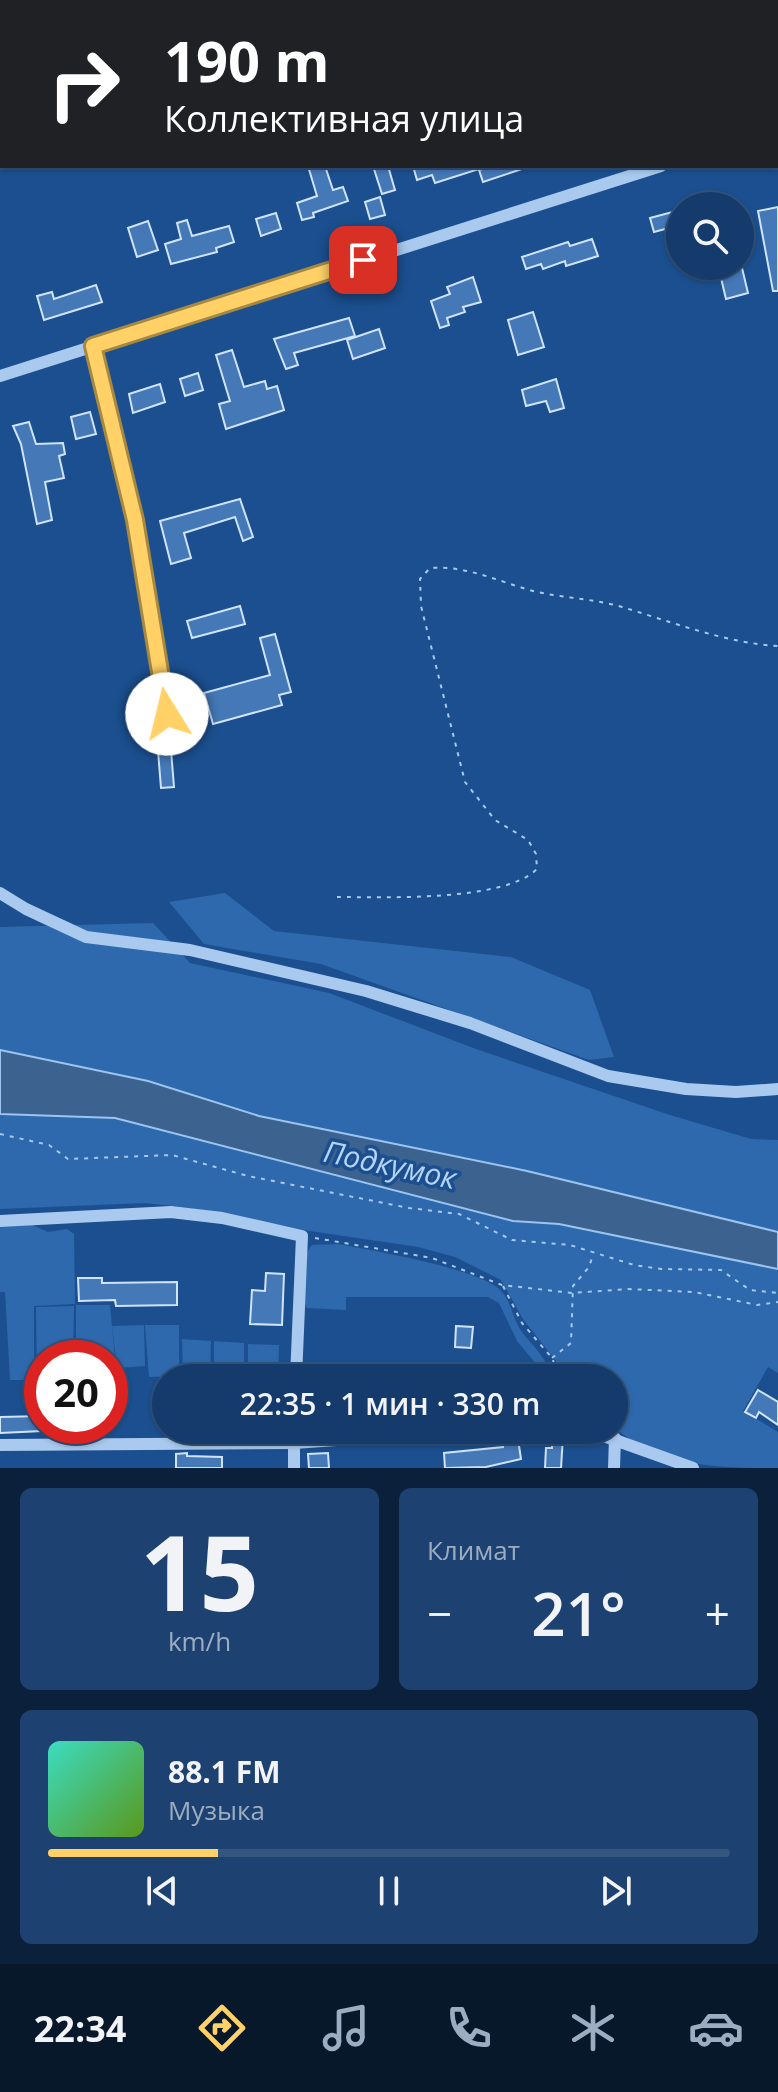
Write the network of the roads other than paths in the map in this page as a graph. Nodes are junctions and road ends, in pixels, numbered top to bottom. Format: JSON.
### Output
{"nodes":[{"id":1,"x":655,"y":168,"type":"edge"},
{"id":2,"x":93,"y":346,"type":"junction"},
{"id":3,"x":0,"y":376,"type":"edge"},
{"id":4,"x":167,"y":714,"type":"dead end"},
{"id":5,"x":0,"y":893,"type":"edge"},
{"id":6,"x":778,"y":1089,"type":"edge"},
{"id":7,"x":0,"y":1221,"type":"edge"},
{"id":8,"x":297,"y":1364,"type":"edge"},
{"id":9,"x":152,"y":1440,"type":"edge"},
{"id":10,"x":294,"y":1444,"type":"edge"},
{"id":11,"x":615,"y":1444,"type":"edge"},
{"id":12,"x":628,"y":1444,"type":"edge"},
{"id":13,"x":0,"y":1445,"type":"edge"},
{"id":14,"x":294,"y":1468,"type":"edge"},
{"id":15,"x":614,"y":1468,"type":"edge"},
{"id":16,"x":693,"y":1468,"type":"edge"}],
"edges":[{"from":1,"to":2,"type":"street"},
{"from":2,"to":3,"type":"street"},
{"from":2,"to":4,"type":"street"},
{"from":5,"to":6,"type":"street"},
{"from":7,"to":8,"type":"street"},
{"from":9,"to":13,"type":"street"},
{"from":10,"to":14,"type":"street"},
{"from":11,"to":15,"type":"street"},
{"from":12,"to":16,"type":"street"}]}
